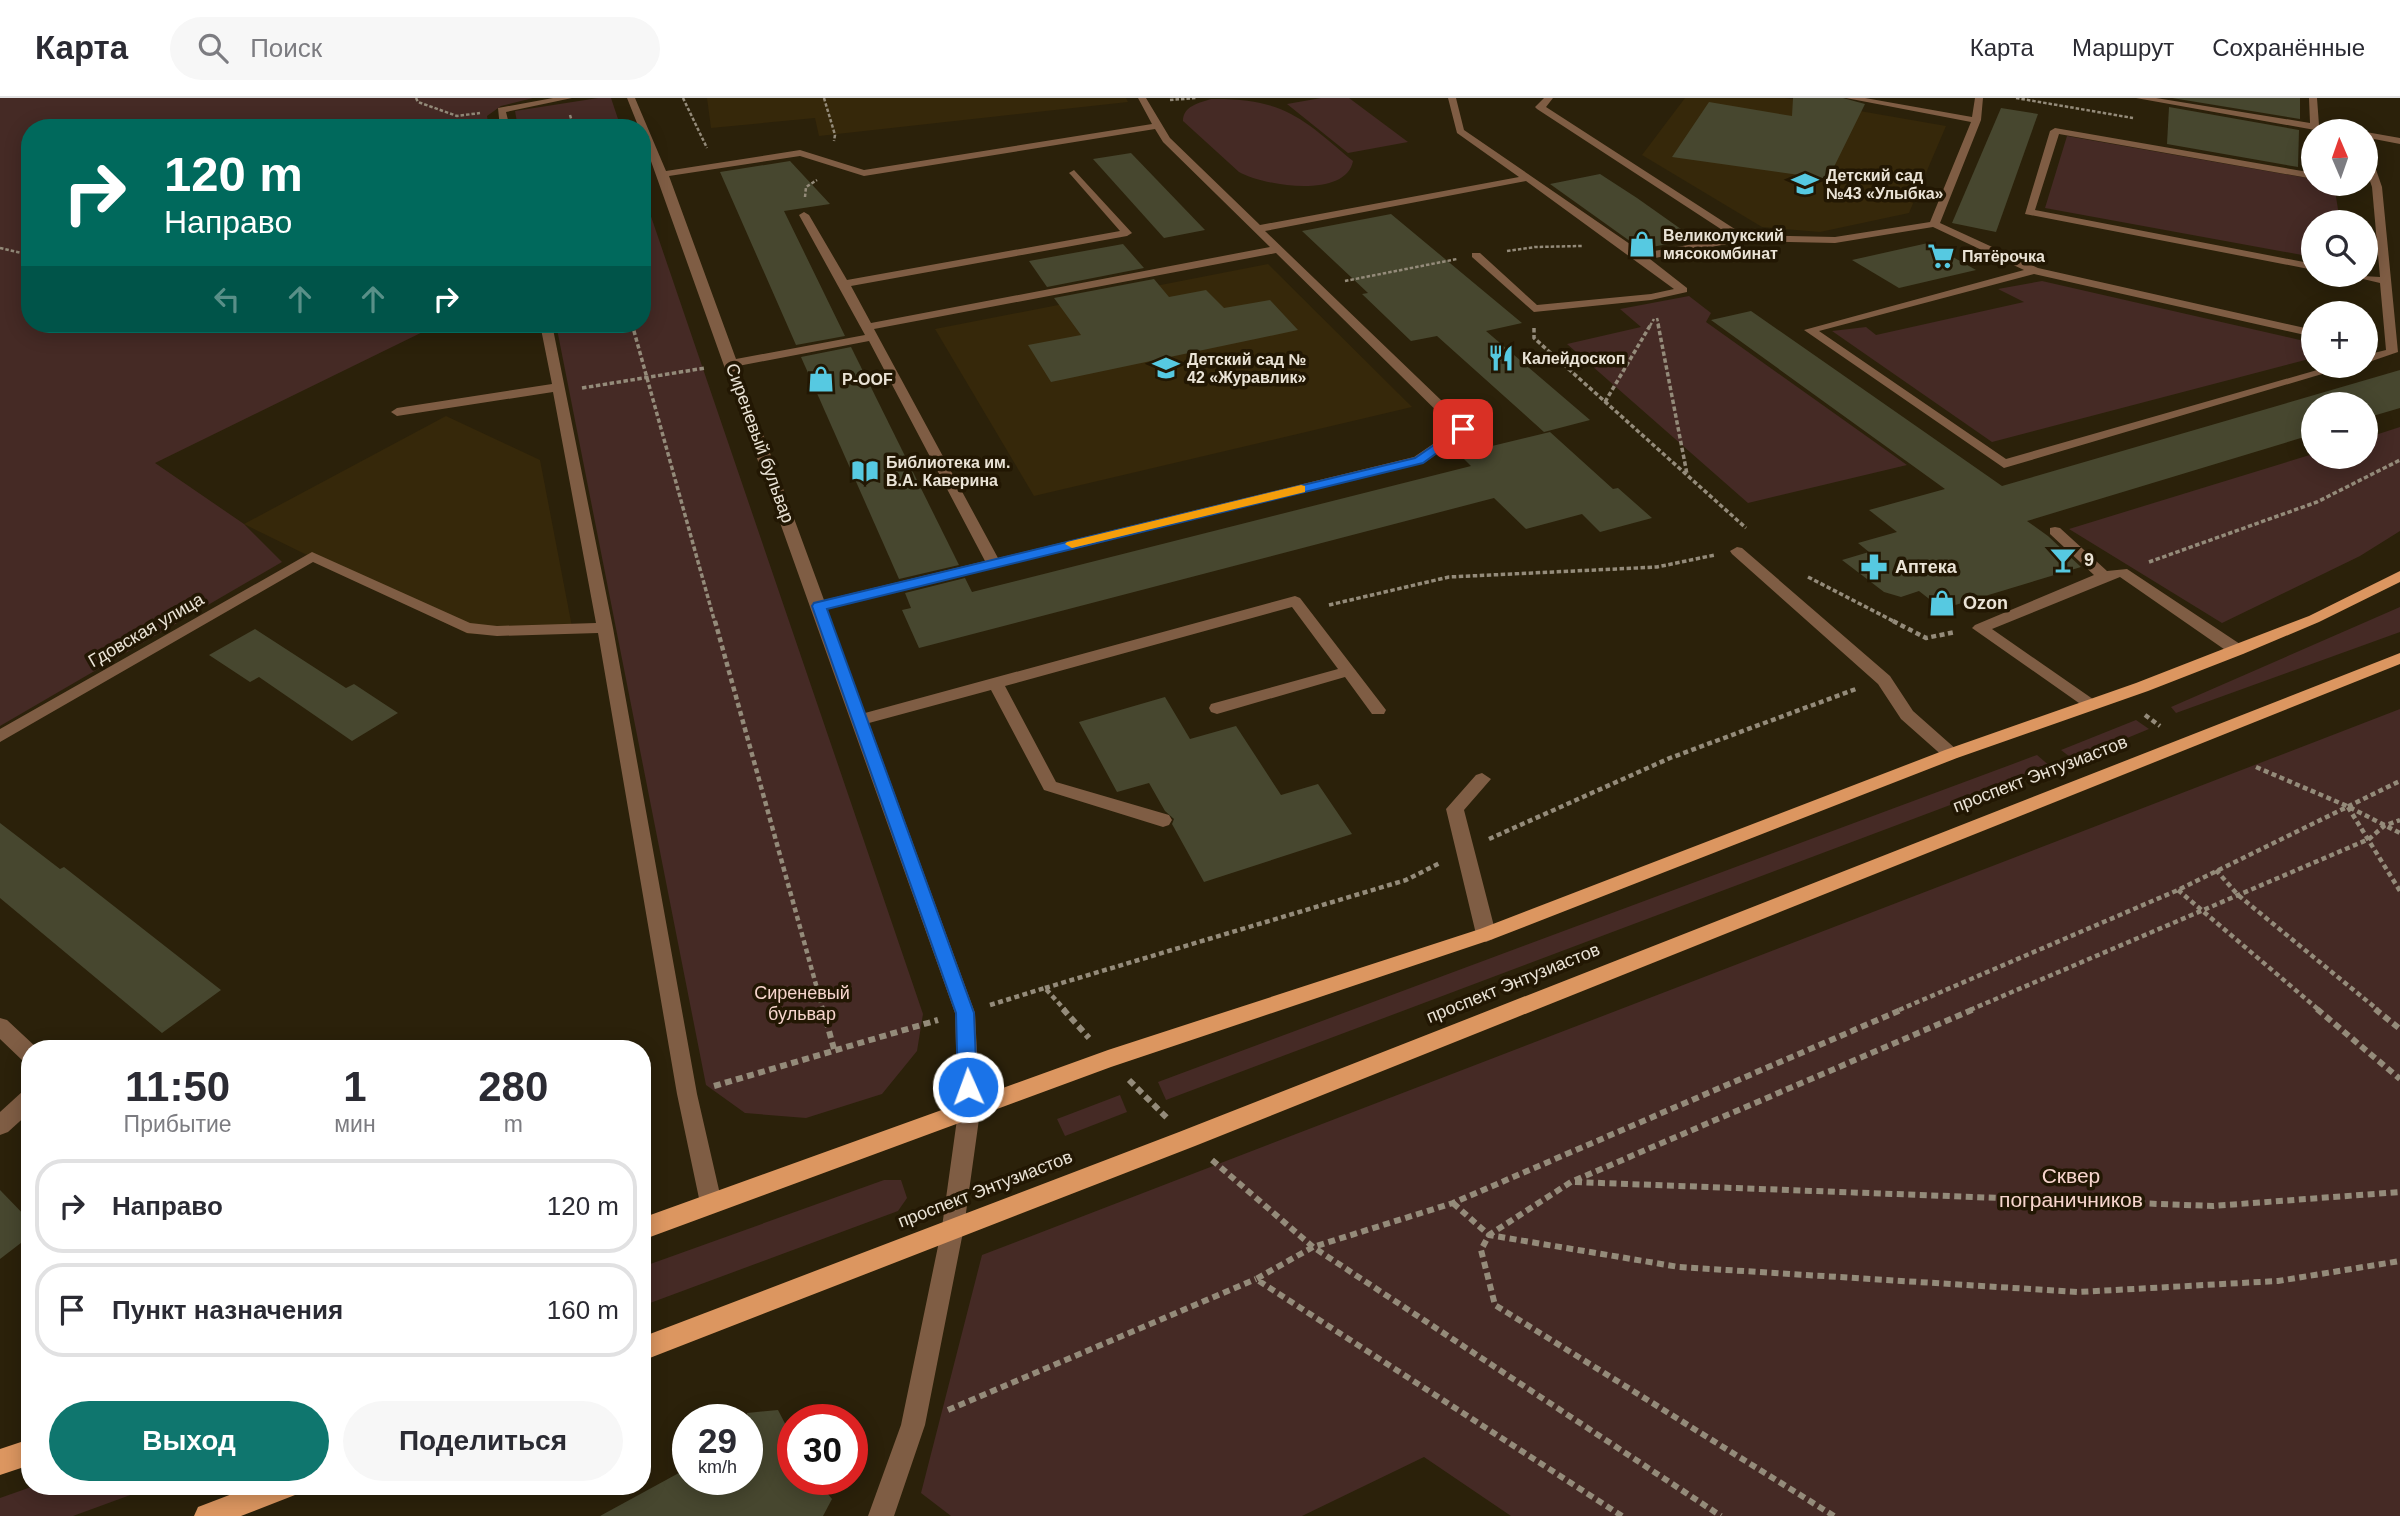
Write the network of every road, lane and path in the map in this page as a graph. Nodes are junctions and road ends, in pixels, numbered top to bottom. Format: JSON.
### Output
{"nodes":[{"id":1,"x":416,"y":98,"type":"edge"},
{"id":2,"x":568,"y":98,"type":"edge"},
{"id":3,"x":631,"y":98,"type":"edge"},
{"id":4,"x":683,"y":98,"type":"edge"},
{"id":5,"x":824,"y":98,"type":"edge"},
{"id":6,"x":1142,"y":98,"type":"edge"},
{"id":7,"x":1452,"y":98,"type":"edge"},
{"id":8,"x":1549,"y":98,"type":"edge"},
{"id":9,"x":1850,"y":98,"type":"edge"},
{"id":10,"x":1979,"y":98,"type":"edge"},
{"id":11,"x":2140,"y":98,"type":"edge"},
{"id":12,"x":2313,"y":98,"type":"edge"},
{"id":13,"x":501,"y":110,"type":"junction"},
{"id":14,"x":503,"y":119,"type":"edge"},
{"id":15,"x":640,"y":119,"type":"edge"},
{"id":16,"x":2314,"y":119,"type":"edge"},
{"id":17,"x":1976,"y":120,"type":"junction"},
{"id":18,"x":2301,"y":125,"type":"edge"},
{"id":19,"x":1158,"y":126,"type":"junction"},
{"id":20,"x":2378,"y":138,"type":"edge"},
{"id":21,"x":2400,"y":141,"type":"edge"},
{"id":22,"x":651,"y":146,"type":"edge"},
{"id":23,"x":836,"y":164,"type":"junction"},
{"id":24,"x":715,"y":166,"type":"junction"},
{"id":25,"x":1074,"y":173,"type":"dead end"},
{"id":26,"x":663,"y":174,"type":"junction"},
{"id":27,"x":2301,"y":174,"type":"edge"},
{"id":28,"x":1528,"y":178,"type":"junction"},
{"id":29,"x":2378,"y":196,"type":"edge"},
{"id":30,"x":804,"y":215,"type":"joint"},
{"id":31,"x":1934,"y":223,"type":"junction"},
{"id":32,"x":1258,"y":229,"type":"junction"},
{"id":33,"x":1742,"y":238,"type":"junction"},
{"id":34,"x":0,"y":248,"type":"edge"},
{"id":35,"x":1278,"y":249,"type":"junction"},
{"id":36,"x":21,"y":252,"type":"edge"},
{"id":37,"x":1476,"y":255,"type":"dead end"},
{"id":38,"x":1641,"y":257,"type":"junction"},
{"id":39,"x":2301,"y":264,"type":"edge"},
{"id":40,"x":2034,"y":271,"type":"junction"},
{"id":41,"x":2378,"y":280,"type":"edge"},
{"id":42,"x":2385,"y":281,"type":"junction"},
{"id":43,"x":844,"y":284,"type":"junction"},
{"id":44,"x":1534,"y":309,"type":"junction"},
{"id":45,"x":2301,"y":331,"type":"edge"},
{"id":46,"x":870,"y":332,"type":"junction"},
{"id":47,"x":548,"y":333,"type":"edge"},
{"id":48,"x":635,"y":333,"type":"edge"},
{"id":49,"x":2378,"y":349,"type":"edge"},
{"id":50,"x":2392,"y":352,"type":"junction"},
{"id":51,"x":2378,"y":356,"type":"edge"},
{"id":52,"x":731,"y":364,"type":"junction"},
{"id":53,"x":648,"y":377,"type":"junction"},
{"id":54,"x":2301,"y":378,"type":"edge"},
{"id":55,"x":560,"y":389,"type":"junction"},
{"id":56,"x":1605,"y":402,"type":"junction"},
{"id":57,"x":397,"y":411,"type":"dead end"},
{"id":58,"x":2400,"y":460,"type":"edge"},
{"id":59,"x":1687,"y":475,"type":"junction"},
{"id":60,"x":1749,"y":531,"type":"dead end"},
{"id":61,"x":2055,"y":531,"type":"dead end"},
{"id":62,"x":1737,"y":551,"type":"joint"},
{"id":63,"x":993,"y":563,"type":"junction"},
{"id":64,"x":2122,"y":572,"type":"junction"},
{"id":65,"x":1804,"y":575,"type":"dead end"},
{"id":66,"x":2104,"y":576,"type":"junction"},
{"id":67,"x":2400,"y":576,"type":"edge"},
{"id":68,"x":819,"y":606,"type":"junction"},
{"id":69,"x":1305,"y":611,"type":"junction"},
{"id":70,"x":605,"y":628,"type":"junction"},
{"id":71,"x":1980,"y":628,"type":"junction"},
{"id":72,"x":2236,"y":650,"type":"junction"},
{"id":73,"x":2400,"y":658,"type":"edge"},
{"id":74,"x":1349,"y":671,"type":"junction"},
{"id":75,"x":995,"y":683,"type":"junction"},
{"id":76,"x":2092,"y":704,"type":"junction"},
{"id":77,"x":1217,"y":708,"type":"dead end"},
{"id":78,"x":1378,"y":710,"type":"dead end"},
{"id":79,"x":2146,"y":715,"type":"dead end"},
{"id":80,"x":860,"y":720,"type":"junction"},
{"id":81,"x":2161,"y":727,"type":"dead end"},
{"id":82,"x":0,"y":736,"type":"edge"},
{"id":83,"x":1951,"y":754,"type":"junction"},
{"id":84,"x":2256,"y":767,"type":"dead end"},
{"id":85,"x":1482,"y":779,"type":"dead end"},
{"id":86,"x":2400,"y":781,"type":"edge"},
{"id":87,"x":2347,"y":806,"type":"junction"},
{"id":88,"x":1163,"y":820,"type":"dead end"},
{"id":89,"x":2400,"y":820,"type":"edge"},
{"id":90,"x":2384,"y":826,"type":"junction"},
{"id":91,"x":2400,"y":833,"type":"edge"},
{"id":92,"x":2369,"y":839,"type":"junction"},
{"id":93,"x":2216,"y":870,"type":"junction"},
{"id":94,"x":2178,"y":890,"type":"junction"},
{"id":95,"x":2400,"y":891,"type":"edge"},
{"id":96,"x":2238,"y":895,"type":"junction"},
{"id":97,"x":2200,"y":911,"type":"junction"},
{"id":98,"x":1486,"y":934,"type":"junction"},
{"id":99,"x":965,"y":1013,"type":"junction"},
{"id":100,"x":0,"y":1026,"type":"edge"},
{"id":101,"x":2400,"y":1029,"type":"edge"},
{"id":102,"x":21,"y":1046,"type":"edge"},
{"id":103,"x":834,"y":1049,"type":"junction"},
{"id":104,"x":1108,"y":1059,"type":"junction"},
{"id":105,"x":2400,"y":1079,"type":"edge"},
{"id":106,"x":687,"y":1094,"type":"junction"},
{"id":107,"x":21,"y":1106,"type":"edge"},
{"id":108,"x":969,"y":1112,"type":"junction"},
{"id":109,"x":0,"y":1125,"type":"edge"},
{"id":110,"x":1187,"y":1139,"type":"junction"},
{"id":111,"x":1571,"y":1182,"type":"junction"},
{"id":112,"x":2400,"y":1192,"type":"edge"},
{"id":113,"x":712,"y":1203,"type":"junction"},
{"id":114,"x":1453,"y":1203,"type":"junction"},
{"id":115,"x":651,"y":1226,"type":"edge"},
{"id":116,"x":953,"y":1227,"type":"junction"},
{"id":117,"x":1489,"y":1235,"type":"junction"},
{"id":118,"x":1313,"y":1247,"type":"junction"},
{"id":119,"x":2400,"y":1261,"type":"edge"},
{"id":120,"x":1256,"y":1279,"type":"junction"},
{"id":121,"x":651,"y":1345,"type":"edge"},
{"id":122,"x":913,"y":1425,"type":"junction"},
{"id":123,"x":21,"y":1455,"type":"edge"},
{"id":124,"x":0,"y":1462,"type":"edge"},
{"id":125,"x":262,"y":1495,"type":"edge"},
{"id":126,"x":207,"y":1516,"type":"edge"},
{"id":127,"x":881,"y":1516,"type":"edge"},
{"id":128,"x":1622,"y":1516,"type":"edge"},
{"id":129,"x":1721,"y":1516,"type":"edge"},
{"id":130,"x":1834,"y":1516,"type":"edge"}],
"edges":[{"from":1,"to":13,"type":"path"},
{"from":2,"to":13,"type":"street"},
{"from":3,"to":15,"type":"street","name":"Сиреневый бульвар"},
{"from":4,"to":24,"type":"path"},
{"from":5,"to":23,"type":"path"},
{"from":6,"to":19,"type":"street"},
{"from":7,"to":28,"type":"street"},
{"from":8,"to":33,"type":"street"},
{"from":9,"to":17,"type":"street"},
{"from":10,"to":17,"type":"street"},
{"from":11,"to":18,"type":"street"},
{"from":12,"to":16,"type":"street"},
{"from":13,"to":14,"type":"street"},
{"from":17,"to":31,"type":"street"},
{"from":19,"to":23,"type":"street"},
{"from":19,"to":32,"type":"street"},
{"from":20,"to":21,"type":"street"},
{"from":22,"to":26,"type":"street","name":"Сиреневый бульвар"},
{"from":23,"to":24,"type":"street"},
{"from":23,"to":30,"type":"path"},
{"from":24,"to":26,"type":"street"},
{"from":25,"to":43,"type":"street"},
{"from":26,"to":52,"type":"street","name":"Сиреневый бульвар"},
{"from":27,"to":39,"type":"street"},
{"from":28,"to":32,"type":"street"},
{"from":28,"to":38,"type":"street"},
{"from":29,"to":42,"type":"street"},
{"from":30,"to":43,"type":"street"},
{"from":31,"to":33,"type":"street"},
{"from":31,"to":40,"type":"street"},
{"from":32,"to":35,"type":"street"},
{"from":33,"to":38,"type":"street"},
{"from":34,"to":36,"type":"path"},
{"from":35,"to":46,"type":"street"},
{"from":35,"to":63,"type":"street"},
{"from":37,"to":44,"type":"street"},
{"from":38,"to":44,"type":"street"},
{"from":40,"to":45,"type":"street"},
{"from":40,"to":54,"type":"street"},
{"from":41,"to":42,"type":"street"},
{"from":42,"to":50,"type":"street"},
{"from":43,"to":46,"type":"street"},
{"from":44,"to":56,"type":"path"},
{"from":46,"to":52,"type":"street"},
{"from":46,"to":63,"type":"street"},
{"from":47,"to":55,"type":"street"},
{"from":48,"to":53,"type":"path"},
{"from":49,"to":50,"type":"street"},
{"from":50,"to":51,"type":"street"},
{"from":52,"to":53,"type":"path"},
{"from":52,"to":68,"type":"street","name":"Сиреневый бульвар"},
{"from":53,"to":55,"type":"path"},
{"from":53,"to":103,"type":"path"},
{"from":55,"to":57,"type":"street"},
{"from":55,"to":70,"type":"street"},
{"from":56,"to":59,"type":"path"},
{"from":56,"to":59,"type":"path"},
{"from":58,"to":64,"type":"path"},
{"from":59,"to":60,"type":"path"},
{"from":61,"to":66,"type":"street"},
{"from":62,"to":69,"type":"path"},
{"from":62,"to":83,"type":"street"},
{"from":63,"to":68,"type":"street"},
{"from":64,"to":66,"type":"street"},
{"from":64,"to":72,"type":"street"},
{"from":65,"to":71,"type":"path"},
{"from":66,"to":71,"type":"street"},
{"from":67,"to":72,"type":"main road"},
{"from":68,"to":80,"type":"street","name":"Сиреневый бульвар"},
{"from":69,"to":74,"type":"street"},
{"from":69,"to":75,"type":"street"},
{"from":70,"to":82,"type":"street","name":"Гдовская улица"},
{"from":70,"to":106,"type":"street"},
{"from":71,"to":76,"type":"street"},
{"from":72,"to":76,"type":"main road"},
{"from":73,"to":110,"type":"main road","name":"проспект Энтузиастов"},
{"from":74,"to":77,"type":"street"},
{"from":74,"to":78,"type":"street"},
{"from":75,"to":80,"type":"street"},
{"from":75,"to":88,"type":"street"},
{"from":76,"to":83,"type":"main road"},
{"from":79,"to":81,"type":"path"},
{"from":80,"to":99,"type":"street","name":"Сиреневый бульвар"},
{"from":83,"to":98,"type":"main road"},
{"from":84,"to":87,"type":"path"},
{"from":85,"to":98,"type":"street"},
{"from":86,"to":87,"type":"path"},
{"from":87,"to":90,"type":"path"},
{"from":87,"to":92,"type":"path"},
{"from":87,"to":93,"type":"path"},
{"from":89,"to":90,"type":"path"},
{"from":90,"to":91,"type":"path"},
{"from":90,"to":92,"type":"path"},
{"from":92,"to":95,"type":"path"},
{"from":92,"to":96,"type":"path"},
{"from":93,"to":94,"type":"path"},
{"from":93,"to":96,"type":"path"},
{"from":94,"to":97,"type":"path"},
{"from":94,"to":114,"type":"path"},
{"from":96,"to":97,"type":"path"},
{"from":96,"to":101,"type":"path"},
{"from":97,"to":105,"type":"path"},
{"from":97,"to":111,"type":"path"},
{"from":98,"to":104,"type":"main road"},
{"from":99,"to":103,"type":"path"},
{"from":99,"to":104,"type":"path"},
{"from":99,"to":108,"type":"street","name":"Сиреневый бульвар"},
{"from":100,"to":102,"type":"street"},
{"from":103,"to":106,"type":"path"},
{"from":104,"to":108,"type":"main road"},
{"from":104,"to":110,"type":"path"},
{"from":106,"to":113,"type":"street"},
{"from":107,"to":109,"type":"street"},
{"from":108,"to":113,"type":"main road"},
{"from":108,"to":116,"type":"street","name":"Сиреневый бульвар"},
{"from":110,"to":116,"type":"main road","name":"проспект Энтузиастов"},
{"from":110,"to":118,"type":"path"},
{"from":111,"to":112,"type":"path"},
{"from":111,"to":117,"type":"path"},
{"from":113,"to":115,"type":"main road"},
{"from":114,"to":117,"type":"path"},
{"from":114,"to":118,"type":"path"},
{"from":116,"to":121,"type":"main road","name":"проспект Энтузиастов"},
{"from":116,"to":122,"type":"street","name":"Сиреневый бульвар"},
{"from":117,"to":119,"type":"path"},
{"from":117,"to":130,"type":"path"},
{"from":118,"to":120,"type":"path"},
{"from":118,"to":129,"type":"path"},
{"from":120,"to":122,"type":"path"},
{"from":120,"to":128,"type":"path"},
{"from":122,"to":127,"type":"street","name":"Сиреневый бульвар"},
{"from":123,"to":124,"type":"main road"},
{"from":125,"to":126,"type":"main road"}]}
